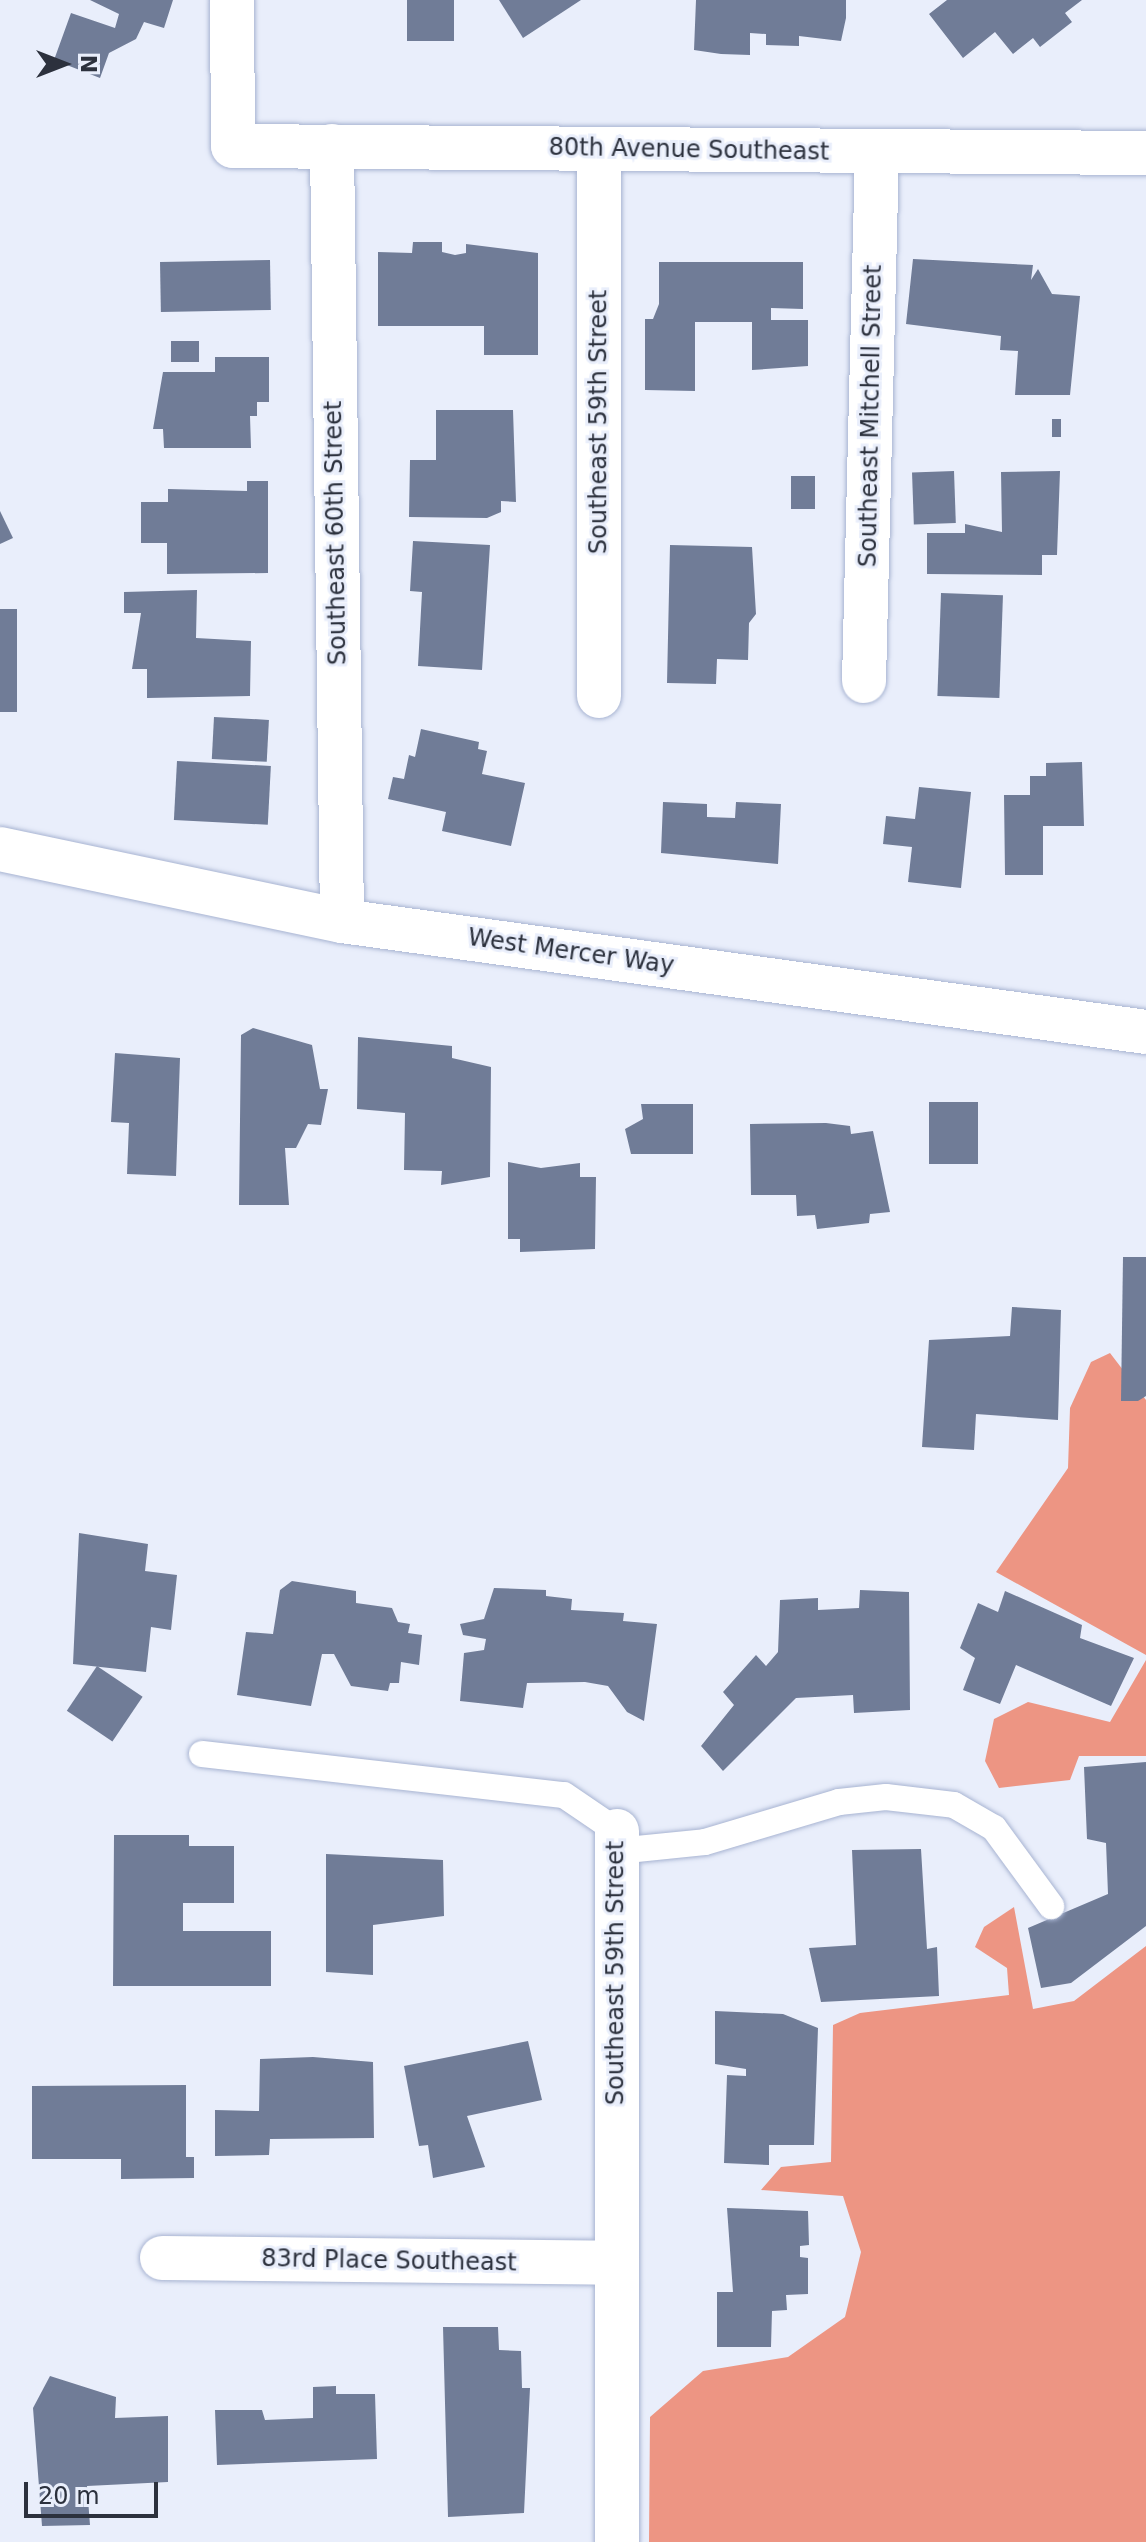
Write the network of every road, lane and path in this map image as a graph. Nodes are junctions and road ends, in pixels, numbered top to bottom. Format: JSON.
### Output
{"nodes":[{"id":1,"x":232,"y":0,"type":"edge"},
{"id":2,"x":332,"y":146,"type":"junction"},
{"id":3,"x":599,"y":149,"type":"junction"},
{"id":4,"x":877,"y":151,"type":"junction"},
{"id":5,"x":1146,"y":153,"type":"edge"},
{"id":6,"x":864,"y":681,"type":"dead end"},
{"id":7,"x":599,"y":696,"type":"dead end"},
{"id":8,"x":0,"y":849,"type":"edge"},
{"id":9,"x":342,"y":921,"type":"junction"},
{"id":10,"x":1146,"y":1032,"type":"edge"},
{"id":11,"x":202,"y":1754,"type":"dead end"},
{"id":12,"x":617,"y":1841,"type":"junction"},
{"id":13,"x":1051,"y":1906,"type":"dead end"},
{"id":14,"x":162,"y":2258,"type":"dead end"},
{"id":15,"x":617,"y":2263,"type":"junction"},
{"id":16,"x":617,"y":2542,"type":"edge"}],
"edges":[{"from":1,"to":2,"type":"street","name":"80th Avenue Southeast"},
{"from":2,"to":3,"type":"street","name":"80th Avenue Southeast"},
{"from":2,"to":9,"type":"street","name":"Southeast 60th Street"},
{"from":3,"to":4,"type":"street","name":"80th Avenue Southeast"},
{"from":3,"to":7,"type":"street","name":"Southeast 59th Street"},
{"from":4,"to":5,"type":"street","name":"80th Avenue Southeast"},
{"from":4,"to":6,"type":"street","name":"Southeast Mitchell Street"},
{"from":8,"to":9,"type":"street","name":"West Mercer Way"},
{"from":9,"to":10,"type":"street","name":"West Mercer Way"},
{"from":11,"to":12,"type":"lane","name":"Southeast 59th Street"},
{"from":12,"to":13,"type":"lane"},
{"from":12,"to":15,"type":"street","name":"Southeast 59th Street"},
{"from":14,"to":15,"type":"street","name":"83rd Place Southeast"},
{"from":15,"to":16,"type":"street","name":"Southeast 59th Street"}]}
